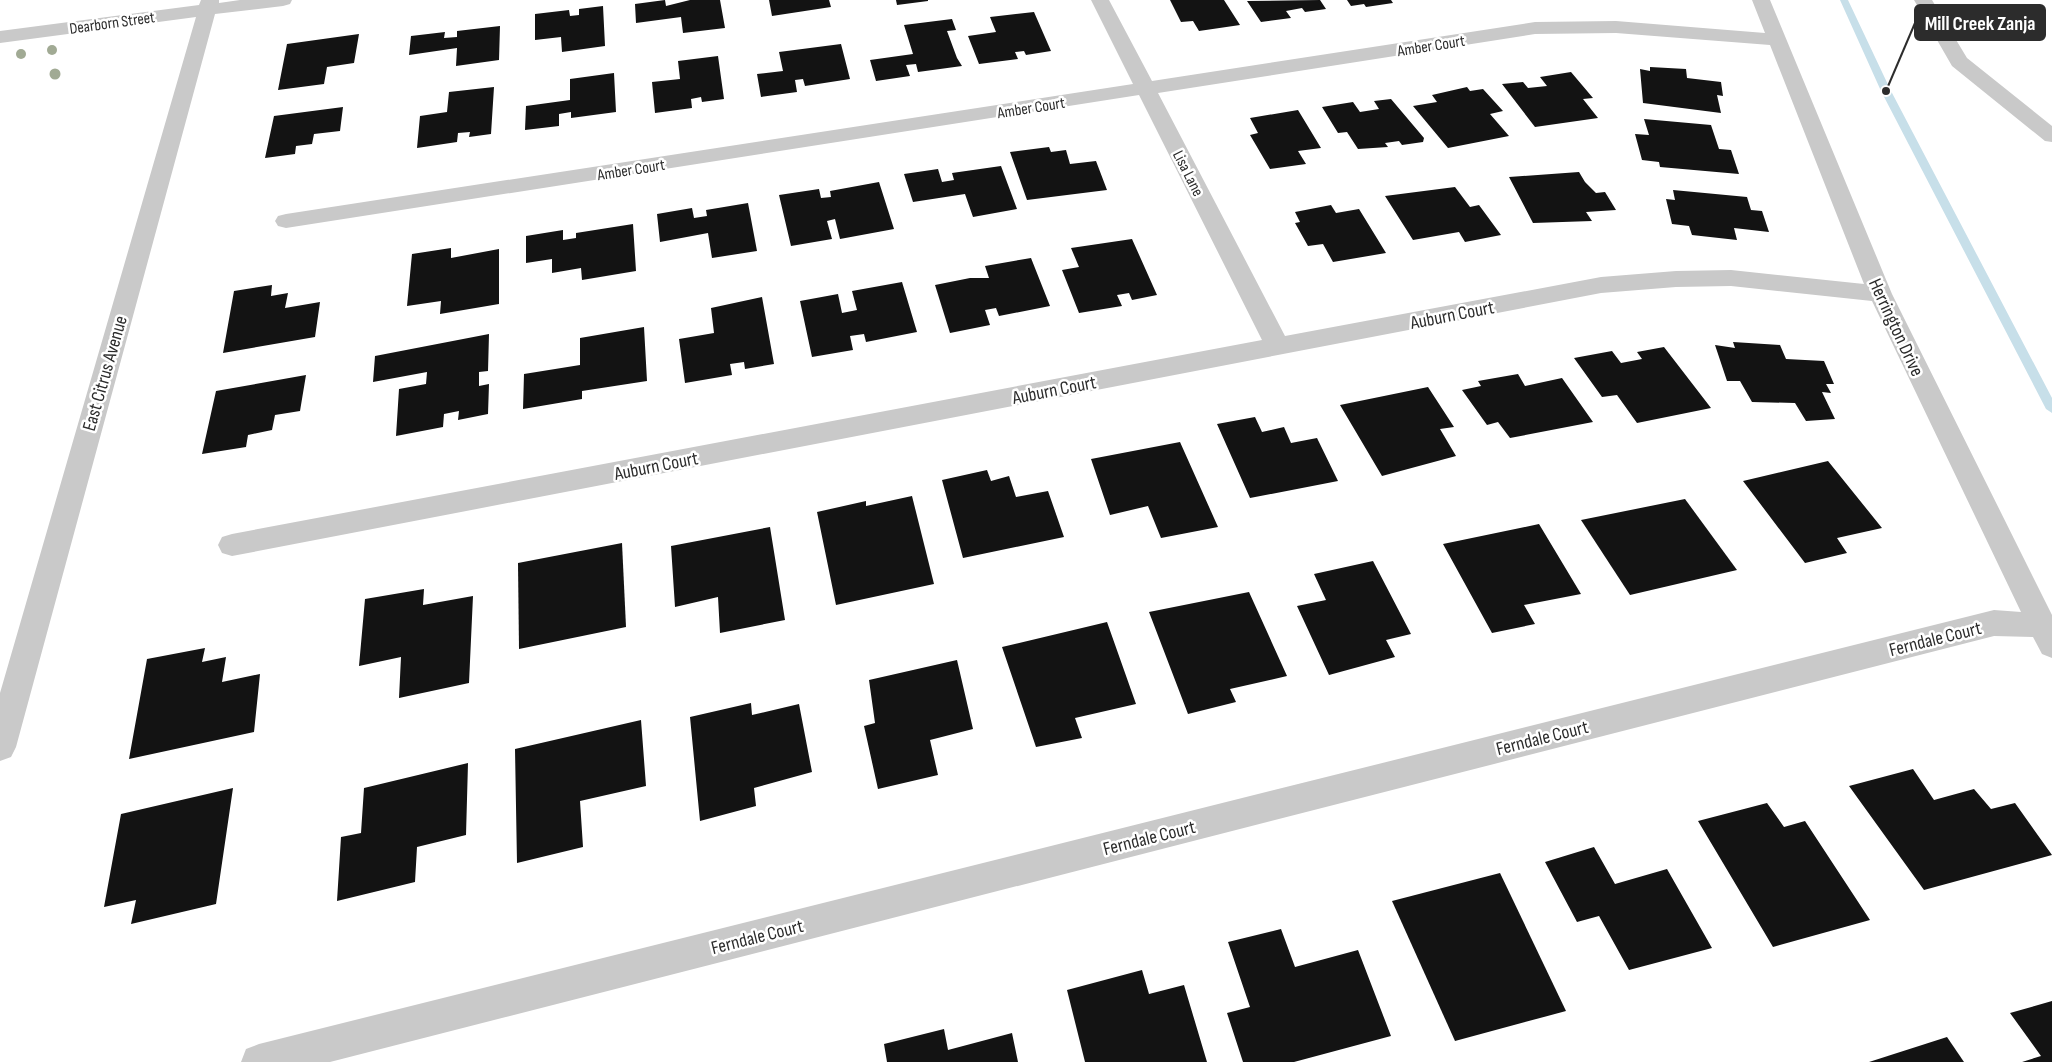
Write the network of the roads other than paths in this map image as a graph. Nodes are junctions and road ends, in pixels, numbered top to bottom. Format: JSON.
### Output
{"nodes":[{"id":1,"x":283,"y":0,"type":"edge"},
{"id":2,"x":1100,"y":0,"type":"edge"},
{"id":3,"x":1762,"y":0,"type":"edge"},
{"id":4,"x":1923,"y":0,"type":"edge"},
{"id":5,"x":209,"y":4,"type":"edge"},
{"id":6,"x":0,"y":37,"type":"edge"},
{"id":7,"x":1778,"y":40,"type":"junction"},
{"id":8,"x":1146,"y":90,"type":"junction"},
{"id":9,"x":2052,"y":136,"type":"edge"},
{"id":10,"x":286,"y":221,"type":"dead end"},
{"id":11,"x":1880,"y":294,"type":"junction"},
{"id":12,"x":1278,"y":347,"type":"junction"},
{"id":13,"x":232,"y":545,"type":"dead end"},
{"id":14,"x":2047,"y":635,"type":"edge"},
{"id":15,"x":0,"y":747,"type":"edge"},
{"id":16,"x":258,"y":1062,"type":"edge"}],
"edges":[{"from":1,"to":5,"type":"street","name":"Dearborn Street"},
{"from":2,"to":8,"type":"street","name":"Lisa Lane"},
{"from":3,"to":7,"type":"street","name":"Herrington Drive"},
{"from":4,"to":9,"type":"street"},
{"from":5,"to":6,"type":"street","name":"Dearborn Street"},
{"from":5,"to":15,"type":"street","name":"East Citrus Avenue"},
{"from":7,"to":8,"type":"street","name":"Amber Court"},
{"from":7,"to":11,"type":"street","name":"Herrington Drive"},
{"from":8,"to":10,"type":"street","name":"Amber Court"},
{"from":8,"to":12,"type":"street","name":"Lisa Lane"},
{"from":11,"to":12,"type":"street","name":"Auburn Court"},
{"from":11,"to":14,"type":"street","name":"Herrington Drive"},
{"from":12,"to":13,"type":"street","name":"Auburn Court"},
{"from":14,"to":16,"type":"street","name":"Ferndale Court"}]}
